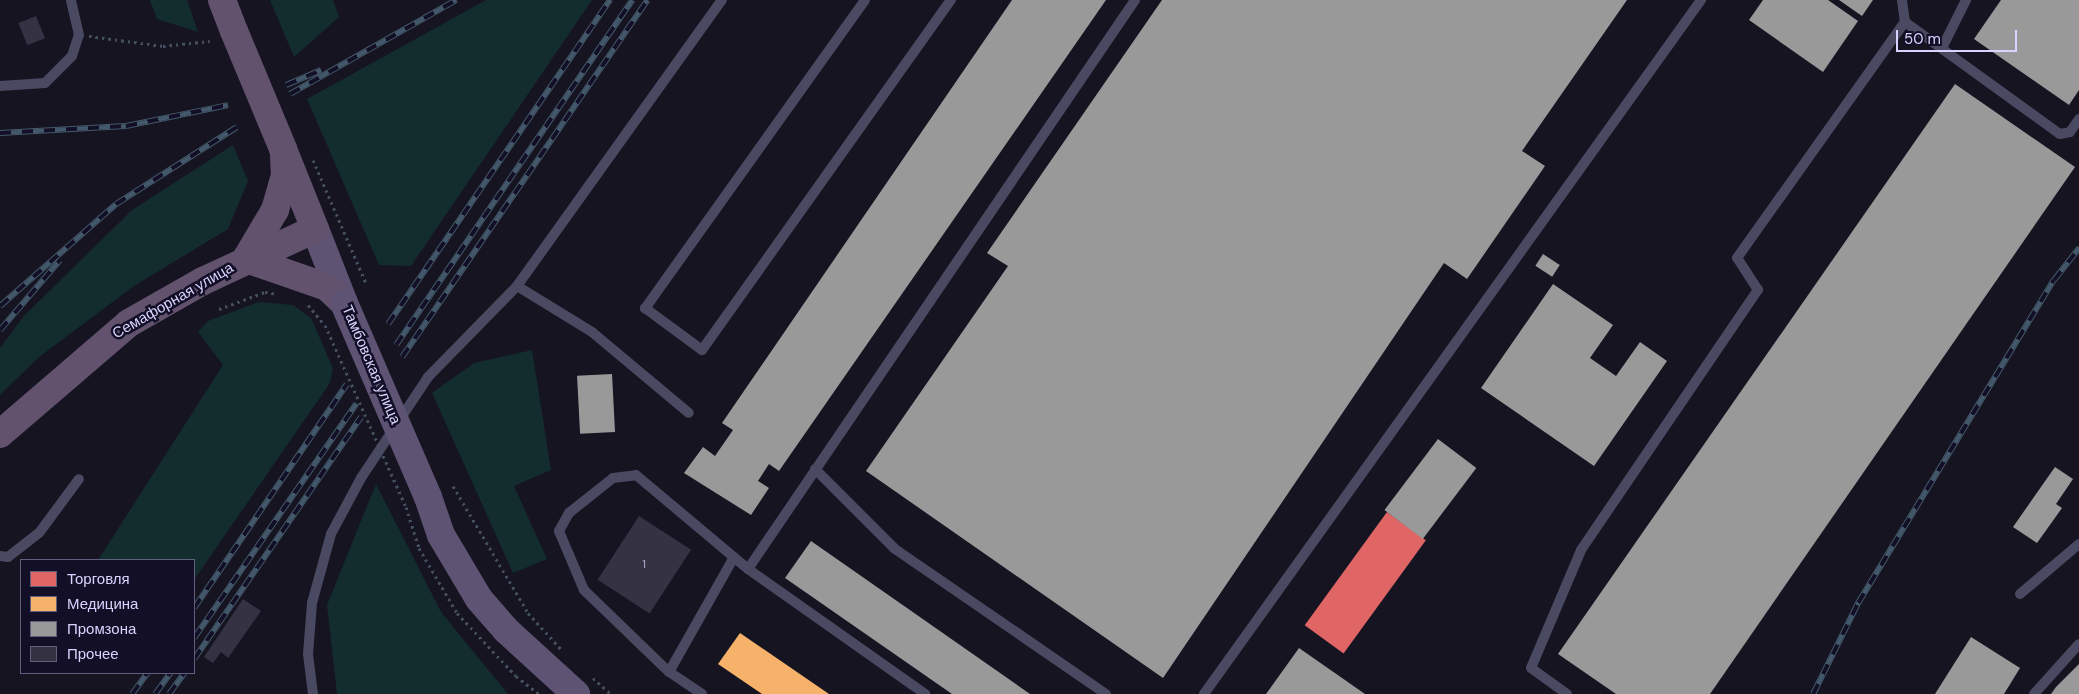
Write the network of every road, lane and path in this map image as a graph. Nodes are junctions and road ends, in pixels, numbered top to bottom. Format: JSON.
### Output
{"nodes":[{"id":1,"x":71,"y":0,"type":"edge"},
{"id":2,"x":222,"y":0,"type":"edge"},
{"id":3,"x":722,"y":0,"type":"edge"},
{"id":4,"x":865,"y":0,"type":"edge"},
{"id":5,"x":951,"y":0,"type":"edge"},
{"id":6,"x":1134,"y":0,"type":"edge"},
{"id":7,"x":1701,"y":0,"type":"edge"},
{"id":8,"x":1902,"y":0,"type":"edge"},
{"id":9,"x":1966,"y":0,"type":"edge"},
{"id":10,"x":1905,"y":22,"type":"junction"},
{"id":11,"x":79,"y":34,"type":"junction"},
{"id":12,"x":222,"y":36,"type":"junction"},
{"id":13,"x":1942,"y":48,"type":"junction"},
{"id":14,"x":0,"y":86,"type":"edge"},
{"id":15,"x":2079,"y":119,"type":"edge"},
{"id":16,"x":283,"y":149,"type":"junction"},
{"id":17,"x":312,"y":158,"type":"dead end"},
{"id":18,"x":314,"y":229,"type":"junction"},
{"id":19,"x":246,"y":259,"type":"junction"},
{"id":20,"x":366,"y":284,"type":"dead end"},
{"id":21,"x":517,"y":286,"type":"junction"},
{"id":22,"x":282,"y":295,"type":"dead end"},
{"id":23,"x":305,"y":302,"type":"dead end"},
{"id":24,"x":344,"y":303,"type":"junction"},
{"id":25,"x":218,"y":309,"type":"dead end"},
{"id":26,"x":689,"y":413,"type":"dead end"},
{"id":27,"x":0,"y":434,"type":"edge"},
{"id":28,"x":815,"y":469,"type":"junction"},
{"id":29,"x":80,"y":479,"type":"dead end"},
{"id":30,"x":452,"y":486,"type":"dead end"},
{"id":31,"x":417,"y":502,"type":"junction"},
{"id":32,"x":2079,"y":544,"type":"edge"},
{"id":33,"x":0,"y":556,"type":"edge"},
{"id":34,"x":734,"y":557,"type":"junction"},
{"id":35,"x":748,"y":569,"type":"junction"},
{"id":36,"x":2020,"y":594,"type":"dead end"},
{"id":37,"x":2079,"y":644,"type":"edge"},
{"id":38,"x":566,"y":654,"type":"dead end"},
{"id":39,"x":669,"y":672,"type":"junction"},
{"id":40,"x":581,"y":683,"type":"edge"},
{"id":41,"x":312,"y":694,"type":"edge"},
{"id":42,"x":611,"y":694,"type":"edge"},
{"id":43,"x":702,"y":694,"type":"edge"},
{"id":44,"x":925,"y":694,"type":"edge"},
{"id":45,"x":1106,"y":694,"type":"edge"},
{"id":46,"x":1204,"y":694,"type":"edge"},
{"id":47,"x":1567,"y":694,"type":"edge"},
{"id":48,"x":2034,"y":694,"type":"edge"}],
"edges":[{"from":1,"to":11,"type":"lane"},
{"from":2,"to":12,"type":"highway","name":"Тамбовская улица"},
{"from":3,"to":21,"type":"lane"},
{"from":4,"to":5,"type":"lane"},
{"from":6,"to":28,"type":"lane"},
{"from":7,"to":46,"type":"lane"},
{"from":8,"to":10,"type":"lane"},
{"from":9,"to":13,"type":"lane"},
{"from":10,"to":13,"type":"lane"},
{"from":10,"to":47,"type":"lane"},
{"from":11,"to":12,"type":"path"},
{"from":11,"to":14,"type":"lane"},
{"from":12,"to":16,"type":"highway","name":"Тамбовская улица","bridge":true},
{"from":13,"to":15,"type":"lane"},
{"from":16,"to":18,"type":"highway","name":"Тамбовская улица"},
{"from":16,"to":19,"type":"highway"},
{"from":17,"to":20,"type":"path"},
{"from":18,"to":19,"type":"highway","name":"Семафорная улица"},
{"from":18,"to":24,"type":"main road","name":"Тамбовская улица"},
{"from":19,"to":24,"type":"highway"},
{"from":19,"to":27,"type":"highway","name":"Семафорная улица"},
{"from":21,"to":26,"type":"lane"},
{"from":21,"to":41,"type":"lane"},
{"from":22,"to":25,"type":"path"},
{"from":23,"to":31,"type":"path","bridge":true},
{"from":24,"to":31,"type":"main road","name":"Тамбовская улица","bridge":true},
{"from":28,"to":35,"type":"lane"},
{"from":28,"to":45,"type":"lane"},
{"from":29,"to":33,"type":"lane"},
{"from":30,"to":38,"type":"path"},
{"from":31,"to":40,"type":"main road","name":"Тамбовская улица"},
{"from":32,"to":36,"type":"lane"},
{"from":34,"to":35,"type":"lane"},
{"from":34,"to":39,"type":"lane"},
{"from":34,"to":39,"type":"lane"},
{"from":35,"to":44,"type":"lane"},
{"from":37,"to":48,"type":"lane"},
{"from":39,"to":43,"type":"lane"},
{"from":40,"to":42,"type":"path"}]}
